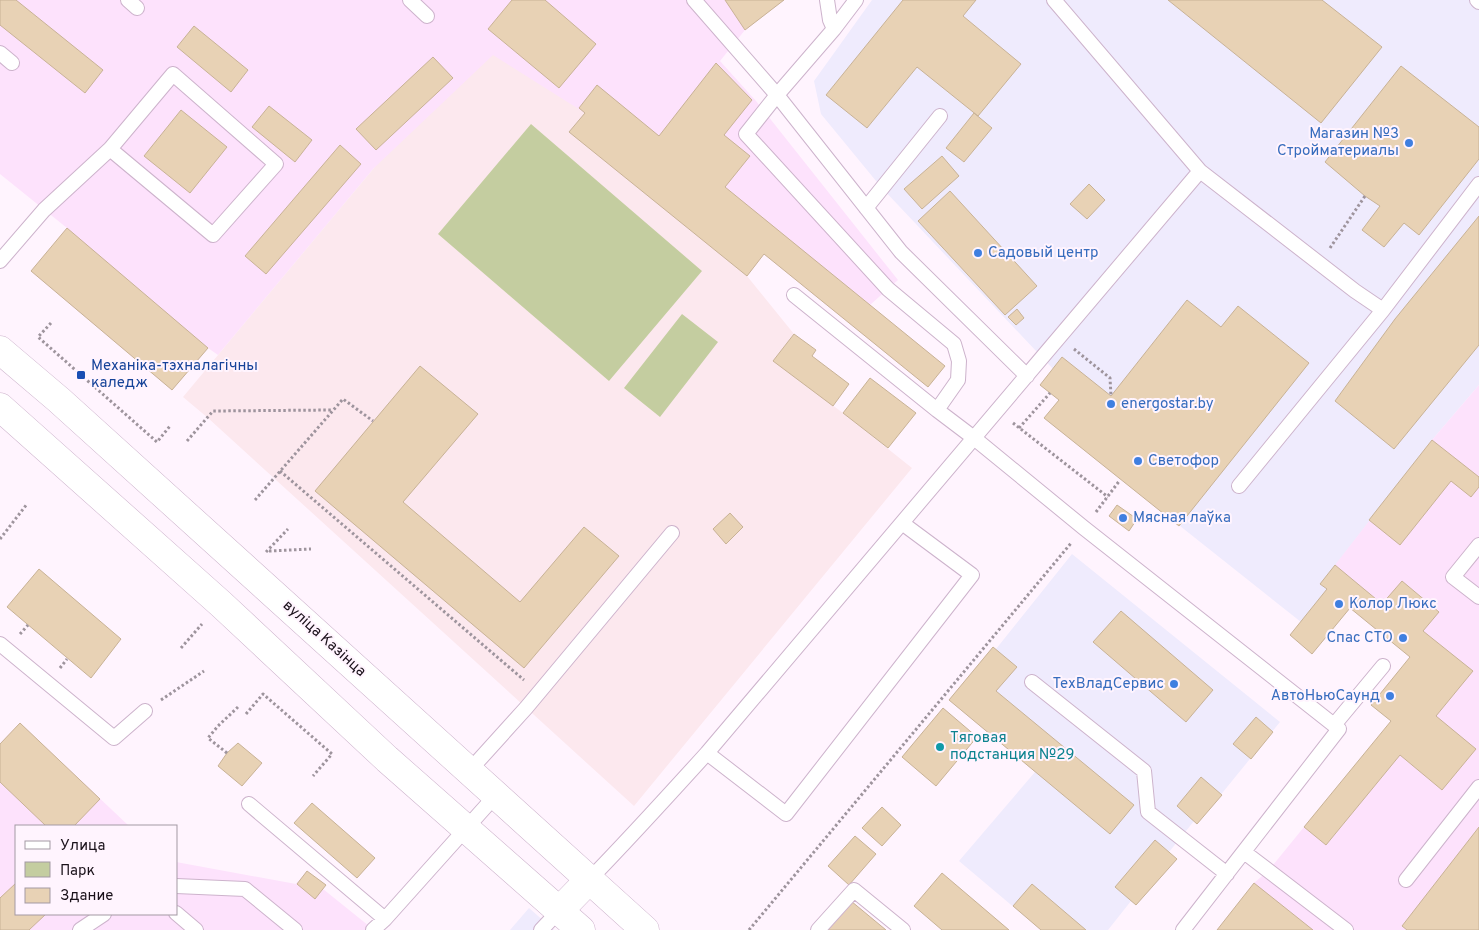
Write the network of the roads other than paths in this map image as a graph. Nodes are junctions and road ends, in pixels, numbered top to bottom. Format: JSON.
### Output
{"nodes":[{"id":1,"x":410,"y":0,"type":"edge"},
{"id":2,"x":694,"y":0,"type":"edge"},
{"id":3,"x":827,"y":0,"type":"edge"},
{"id":4,"x":856,"y":0,"type":"edge"},
{"id":5,"x":1054,"y":0,"type":"edge"},
{"id":6,"x":427,"y":16,"type":"dead end"},
{"id":7,"x":834,"y":29,"type":"junction"},
{"id":8,"x":0,"y":53,"type":"edge"},
{"id":9,"x":12,"y":63,"type":"dead end"},
{"id":10,"x":777,"y":95,"type":"junction"},
{"id":11,"x":940,"y":116,"type":"dead end"},
{"id":12,"x":110,"y":149,"type":"junction"},
{"id":13,"x":1200,"y":171,"type":"junction"},
{"id":14,"x":1479,"y":184,"type":"edge"},
{"id":15,"x":866,"y":208,"type":"junction"},
{"id":16,"x":0,"y":261,"type":"edge"},
{"id":17,"x":794,"y":295,"type":"dead end"},
{"id":18,"x":1383,"y":310,"type":"junction"},
{"id":19,"x":0,"y":350,"type":"edge"},
{"id":20,"x":1027,"y":376,"type":"junction"},
{"id":21,"x":0,"y":407,"type":"edge"},
{"id":22,"x":937,"y":410,"type":"junction"},
{"id":23,"x":974,"y":438,"type":"junction"},
{"id":24,"x":1239,"y":486,"type":"dead end"},
{"id":25,"x":902,"y":523,"type":"junction"},
{"id":26,"x":672,"y":533,"type":"dead end"},
{"id":27,"x":1479,"y":544,"type":"edge"},
{"id":28,"x":1479,"y":597,"type":"edge"},
{"id":29,"x":0,"y":644,"type":"edge"},
{"id":30,"x":1383,"y":666,"type":"dead end"},
{"id":31,"x":1032,"y":682,"type":"dead end"},
{"id":32,"x":145,"y":711,"type":"road end"},
{"id":33,"x":1334,"y":725,"type":"junction"},
{"id":34,"x":707,"y":753,"type":"junction"},
{"id":35,"x":470,"y":770,"type":"junction"},
{"id":36,"x":1479,"y":787,"type":"edge"},
{"id":37,"x":496,"y":795,"type":"junction"},
{"id":38,"x":249,"y":804,"type":"dead end"},
{"id":39,"x":466,"y":830,"type":"junction"},
{"id":40,"x":1244,"y":852,"type":"junction"},
{"id":41,"x":1227,"y":874,"type":"junction"},
{"id":42,"x":589,"y":880,"type":"junction"},
{"id":43,"x":1406,"y":880,"type":"dead end"},
{"id":44,"x":178,"y":886,"type":"edge"},
{"id":45,"x":102,"y":915,"type":"edge"},
{"id":46,"x":178,"y":915,"type":"edge"},
{"id":47,"x":385,"y":919,"type":"junction"},
{"id":48,"x":550,"y":920,"type":"edge"},
{"id":49,"x":80,"y":930,"type":"edge"},
{"id":50,"x":196,"y":930,"type":"edge"},
{"id":51,"x":295,"y":930,"type":"edge"},
{"id":52,"x":373,"y":930,"type":"edge"},
{"id":53,"x":582,"y":930,"type":"edge"},
{"id":54,"x":645,"y":930,"type":"edge"},
{"id":55,"x":818,"y":930,"type":"edge"},
{"id":56,"x":903,"y":930,"type":"edge"},
{"id":57,"x":1183,"y":930,"type":"edge"},
{"id":58,"x":1346,"y":930,"type":"edge"}],
"edges":[{"from":1,"to":6,"type":"lane"},
{"from":2,"to":10,"type":"lane"},
{"from":3,"to":7,"type":"lane"},
{"from":4,"to":7,"type":"lane"},
{"from":5,"to":13,"type":"lane"},
{"from":7,"to":10,"type":"lane"},
{"from":8,"to":9,"type":"lane"},
{"from":10,"to":15,"type":"lane"},
{"from":10,"to":22,"type":"lane"},
{"from":11,"to":15,"type":"lane"},
{"from":12,"to":12,"type":"lane"},
{"from":12,"to":16,"type":"lane"},
{"from":13,"to":18,"type":"lane"},
{"from":13,"to":20,"type":"lane"},
{"from":14,"to":18,"type":"lane"},
{"from":15,"to":20,"type":"lane"},
{"from":17,"to":22,"type":"lane"},
{"from":18,"to":24,"type":"lane"},
{"from":19,"to":35,"type":"main road","name":"вуліца Казінца"},
{"from":20,"to":23,"type":"lane"},
{"from":21,"to":39,"type":"main road"},
{"from":22,"to":23,"type":"lane"},
{"from":23,"to":25,"type":"lane"},
{"from":23,"to":33,"type":"lane"},
{"from":25,"to":34,"type":"lane"},
{"from":25,"to":34,"type":"lane"},
{"from":26,"to":35,"type":"lane"},
{"from":27,"to":28,"type":"lane"},
{"from":29,"to":32,"type":"lane"},
{"from":30,"to":33,"type":"lane"},
{"from":31,"to":41,"type":"lane"},
{"from":33,"to":40,"type":"lane"},
{"from":34,"to":42,"type":"lane"},
{"from":35,"to":37,"type":"main road","name":"вуліца Казінца"},
{"from":36,"to":43,"type":"lane"},
{"from":37,"to":39,"type":"lane"},
{"from":37,"to":42,"type":"main road","name":"вуліца Казінца"},
{"from":38,"to":47,"type":"lane"},
{"from":39,"to":47,"type":"lane"},
{"from":39,"to":48,"type":"main road"},
{"from":40,"to":41,"type":"lane"},
{"from":40,"to":58,"type":"lane"},
{"from":41,"to":57,"type":"lane"},
{"from":42,"to":48,"type":"main road"},
{"from":42,"to":54,"type":"main road","name":"вуліца Казінца"},
{"from":44,"to":51,"type":"lane"},
{"from":45,"to":49,"type":"lane"},
{"from":46,"to":50,"type":"lane"},
{"from":47,"to":52,"type":"lane"},
{"from":48,"to":53,"type":"main road"},
{"from":55,"to":56,"type":"lane"}]}
